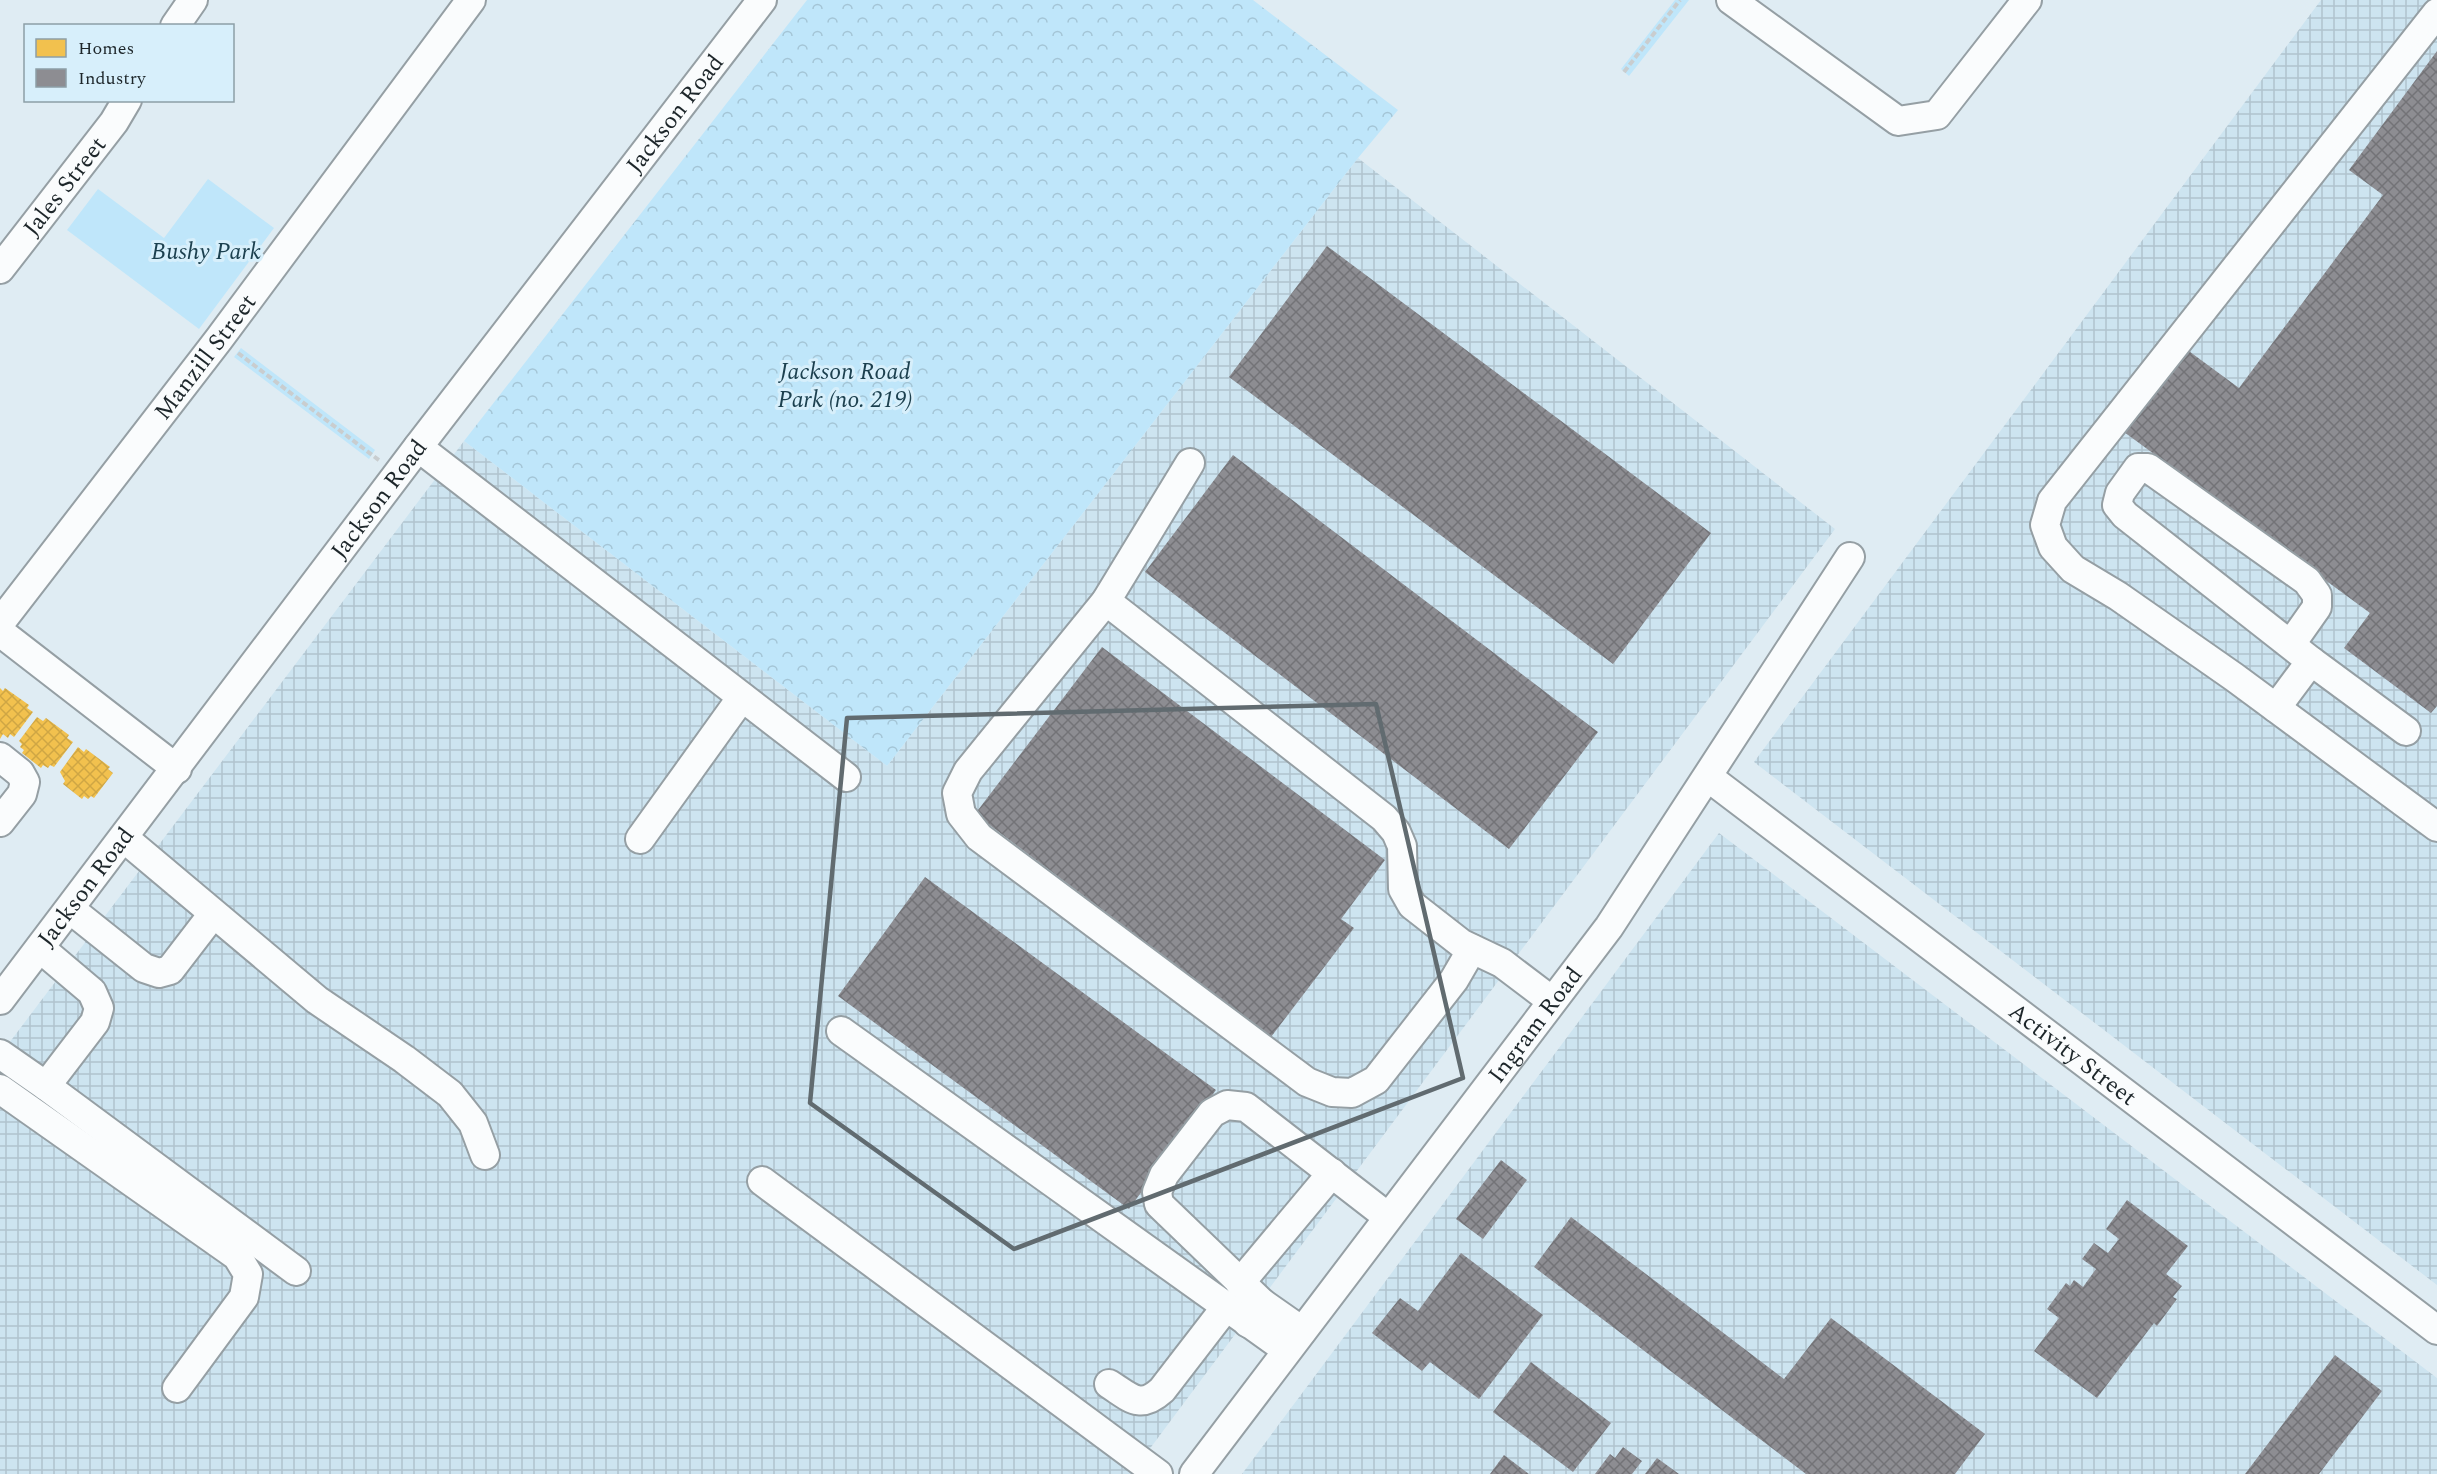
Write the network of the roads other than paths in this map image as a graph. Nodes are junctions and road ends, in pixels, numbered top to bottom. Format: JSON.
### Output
{"nodes":[{"id":1,"x":193,"y":0,"type":"edge"},
{"id":2,"x":471,"y":0,"type":"edge"},
{"id":3,"x":762,"y":0,"type":"edge"},
{"id":4,"x":1731,"y":0,"type":"edge"},
{"id":5,"x":2027,"y":0,"type":"edge"},
{"id":6,"x":2437,"y":13,"type":"edge"},
{"id":7,"x":176,"y":24,"type":"edge"},
{"id":8,"x":126,"y":102,"type":"edge"},
{"id":9,"x":0,"y":269,"type":"edge"},
{"id":10,"x":418,"y":447,"type":"junction"},
{"id":11,"x":1190,"y":463,"type":"dead end"},
{"id":12,"x":1850,"y":557,"type":"dead end"},
{"id":13,"x":1106,"y":601,"type":"junction"},
{"id":14,"x":0,"y":623,"type":"edge"},
{"id":15,"x":0,"y":632,"type":"edge"},
{"id":16,"x":2301,"y":653,"type":"junction"},
{"id":17,"x":742,"y":697,"type":"junction"},
{"id":18,"x":2276,"y":708,"type":"junction"},
{"id":19,"x":2406,"y":731,"type":"dead end"},
{"id":20,"x":0,"y":758,"type":"edge"},
{"id":21,"x":177,"y":769,"type":"junction"},
{"id":22,"x":846,"y":777,"type":"dead end"},
{"id":23,"x":1708,"y":777,"type":"junction"},
{"id":24,"x":0,"y":822,"type":"edge"},
{"id":25,"x":2437,"y":827,"type":"edge"},
{"id":26,"x":124,"y":838,"type":"junction"},
{"id":27,"x":640,"y":839,"type":"dead end"},
{"id":28,"x":70,"y":909,"type":"junction"},
{"id":29,"x":213,"y":914,"type":"junction"},
{"id":30,"x":40,"y":948,"type":"junction"},
{"id":31,"x":1472,"y":949,"type":"junction"},
{"id":32,"x":0,"y":1000,"type":"edge"},
{"id":33,"x":1552,"y":1001,"type":"junction"},
{"id":34,"x":841,"y":1031,"type":"dead end"},
{"id":35,"x":0,"y":1054,"type":"edge"},
{"id":36,"x":46,"y":1086,"type":"junction"},
{"id":37,"x":0,"y":1089,"type":"edge"},
{"id":38,"x":484,"y":1155,"type":"dead end"},
{"id":39,"x":1332,"y":1173,"type":"junction"},
{"id":40,"x":762,"y":1181,"type":"dead end"},
{"id":41,"x":1388,"y":1217,"type":"junction"},
{"id":42,"x":296,"y":1271,"type":"dead end"},
{"id":43,"x":1244,"y":1304,"type":"junction"},
{"id":44,"x":2437,"y":1330,"type":"edge"},
{"id":45,"x":1295,"y":1341,"type":"junction"},
{"id":46,"x":1109,"y":1384,"type":"dead end"},
{"id":47,"x":177,"y":1388,"type":"dead end"},
{"id":48,"x":1158,"y":1474,"type":"edge"},
{"id":49,"x":1194,"y":1474,"type":"edge"}],
"edges":[{"from":1,"to":7,"type":"street"},
{"from":2,"to":14,"type":"street","name":"Manzill Street"},
{"from":3,"to":10,"type":"street","name":"Jackson Road"},
{"from":4,"to":5,"type":"street"},
{"from":6,"to":18,"type":"street"},
{"from":8,"to":9,"type":"street","name":"Jales Street"},
{"from":10,"to":17,"type":"street"},
{"from":10,"to":21,"type":"street","name":"Jackson Road"},
{"from":11,"to":13,"type":"street"},
{"from":12,"to":23,"type":"street","name":"Ingram Road"},
{"from":13,"to":31,"type":"street"},
{"from":13,"to":31,"type":"street"},
{"from":15,"to":21,"type":"street"},
{"from":16,"to":16,"type":"street"},
{"from":16,"to":18,"type":"street"},
{"from":16,"to":19,"type":"street"},
{"from":17,"to":22,"type":"street"},
{"from":17,"to":27,"type":"street"},
{"from":18,"to":25,"type":"street"},
{"from":20,"to":24,"type":"street"},
{"from":21,"to":26,"type":"street","name":"Jackson Road"},
{"from":23,"to":33,"type":"street","name":"Ingram Road"},
{"from":23,"to":44,"type":"street","name":"Activity Street"},
{"from":26,"to":28,"type":"street","name":"Jackson Road"},
{"from":26,"to":29,"type":"street"},
{"from":28,"to":29,"type":"street"},
{"from":28,"to":30,"type":"street","name":"Jackson Road"},
{"from":29,"to":38,"type":"street"},
{"from":30,"to":32,"type":"street","name":"Jackson Road"},
{"from":30,"to":36,"type":"street"},
{"from":31,"to":33,"type":"street"},
{"from":33,"to":41,"type":"street","name":"Ingram Road"},
{"from":34,"to":43,"type":"street"},
{"from":35,"to":36,"type":"street"},
{"from":36,"to":42,"type":"street"},
{"from":37,"to":47,"type":"street"},
{"from":39,"to":41,"type":"street"},
{"from":39,"to":43,"type":"street"},
{"from":39,"to":43,"type":"street"},
{"from":40,"to":48,"type":"street"},
{"from":41,"to":45,"type":"street","name":"Ingram Road"},
{"from":43,"to":45,"type":"street"},
{"from":43,"to":46,"type":"street"},
{"from":45,"to":49,"type":"street","name":"Ingram Road"}]}
